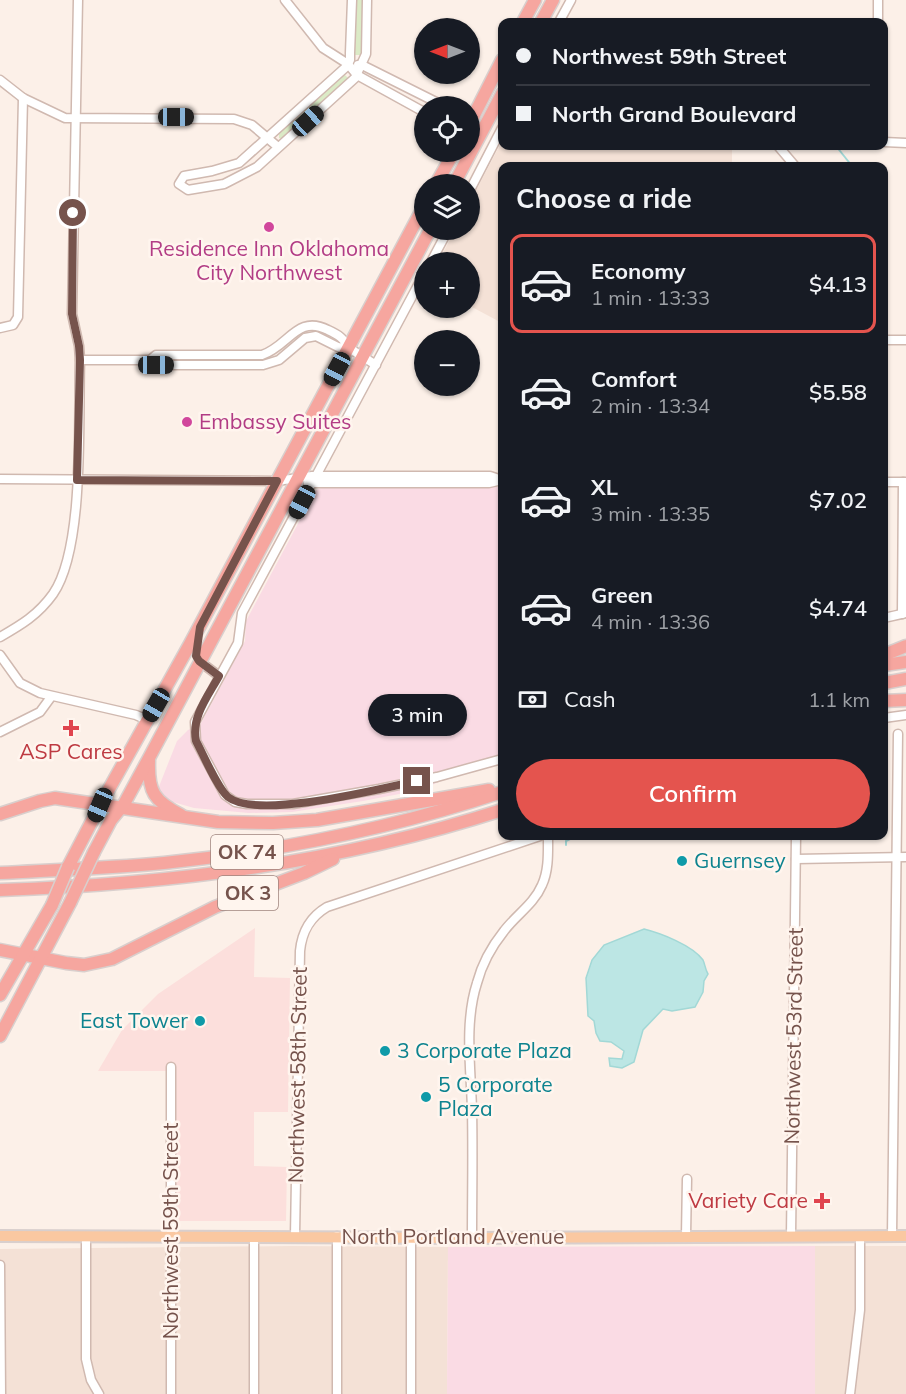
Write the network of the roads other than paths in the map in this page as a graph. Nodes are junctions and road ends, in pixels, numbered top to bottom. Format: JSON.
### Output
{"nodes":[{"id":1,"x":78,"y":0,"type":"edge"},
{"id":2,"x":285,"y":0,"type":"edge"},
{"id":3,"x":351,"y":0,"type":"edge"},
{"id":4,"x":367,"y":0,"type":"edge"},
{"id":5,"x":535,"y":0,"type":"edge"},
{"id":6,"x":553,"y":0,"type":"edge"},
{"id":7,"x":571,"y":0,"type":"edge"},
{"id":8,"x":878,"y":0,"type":"edge"},
{"id":9,"x":525,"y":18,"type":"edge"},
{"id":10,"x":543,"y":18,"type":"edge"},
{"id":11,"x":561,"y":18,"type":"edge"},
{"id":12,"x":878,"y":18,"type":"edge"},
{"id":13,"x":349,"y":62,"type":"junction"},
{"id":14,"x":362,"y":65,"type":"junction"},
{"id":15,"x":498,"y":68,"type":"edge"},
{"id":16,"x":357,"y":75,"type":"junction"},
{"id":17,"x":0,"y":80,"type":"edge"},
{"id":18,"x":485,"y":93,"type":"junction"},
{"id":19,"x":421,"y":96,"type":"edge"},
{"id":20,"x":23,"y":98,"type":"junction"},
{"id":21,"x":480,"y":103,"type":"edge"},
{"id":22,"x":414,"y":106,"type":"edge"},
{"id":23,"x":498,"y":113,"type":"edge"},
{"id":24,"x":75,"y":118,"type":"junction"},
{"id":25,"x":498,"y":136,"type":"edge"},
{"id":26,"x":268,"y":137,"type":"junction"},
{"id":27,"x":480,"y":138,"type":"edge"},
{"id":28,"x":888,"y":142,"type":"edge"},
{"id":29,"x":906,"y":143,"type":"edge"},
{"id":30,"x":278,"y":147,"type":"junction"},
{"id":31,"x":781,"y":150,"type":"edge"},
{"id":32,"x":792,"y":162,"type":"edge"},
{"id":33,"x":478,"y":174,"type":"edge"},
{"id":34,"x":414,"y":225,"type":"edge"},
{"id":35,"x":425,"y":240,"type":"edge"},
{"id":36,"x":414,"y":293,"type":"edge"},
{"id":37,"x":0,"y":328,"type":"edge"},
{"id":38,"x":291,"y":335,"type":"junction"},
{"id":39,"x":888,"y":340,"type":"edge"},
{"id":40,"x":906,"y":340,"type":"edge"},
{"id":41,"x":298,"y":344,"type":"junction"},
{"id":42,"x":348,"y":348,"type":"junction"},
{"id":43,"x":267,"y":353,"type":"junction"},
{"id":44,"x":363,"y":357,"type":"junction"},
{"id":45,"x":80,"y":360,"type":"junction"},
{"id":46,"x":150,"y":360,"type":"junction"},
{"id":47,"x":268,"y":364,"type":"junction"},
{"id":48,"x":376,"y":365,"type":"junction"},
{"id":49,"x":0,"y":479,"type":"edge"},
{"id":50,"x":498,"y":479,"type":"edge"},
{"id":51,"x":77,"y":480,"type":"junction"},
{"id":52,"x":296,"y":480,"type":"junction"},
{"id":53,"x":314,"y":480,"type":"junction"},
{"id":54,"x":277,"y":481,"type":"junction"},
{"id":55,"x":888,"y":482,"type":"edge"},
{"id":56,"x":904,"y":482,"type":"edge"},
{"id":57,"x":904,"y":614,"type":"edge"},
{"id":58,"x":888,"y":617,"type":"edge"},
{"id":59,"x":200,"y":627,"type":"junction"},
{"id":60,"x":0,"y":637,"type":"edge"},
{"id":61,"x":906,"y":646,"type":"edge"},
{"id":62,"x":888,"y":653,"type":"edge"},
{"id":63,"x":0,"y":655,"type":"edge"},
{"id":64,"x":199,"y":661,"type":"junction"},
{"id":65,"x":906,"y":662,"type":"edge"},
{"id":66,"x":888,"y":665,"type":"edge"},
{"id":67,"x":173,"y":676,"type":"junction"},
{"id":68,"x":219,"y":676,"type":"junction"},
{"id":69,"x":906,"y":679,"type":"edge"},
{"id":70,"x":888,"y":682,"type":"edge"},
{"id":71,"x":51,"y":697,"type":"junction"},
{"id":72,"x":906,"y":700,"type":"edge"},
{"id":73,"x":888,"y":701,"type":"edge"},
{"id":74,"x":906,"y":715,"type":"edge"},
{"id":75,"x":888,"y":717,"type":"edge"},
{"id":76,"x":147,"y":720,"type":"junction"},
{"id":77,"x":0,"y":732,"type":"edge"},
{"id":78,"x":898,"y":734,"type":"dead end"},
{"id":79,"x":158,"y":740,"type":"junction"},
{"id":80,"x":149,"y":758,"type":"junction"},
{"id":81,"x":498,"y":760,"type":"edge"},
{"id":82,"x":498,"y":789,"type":"edge"},
{"id":83,"x":498,"y":793,"type":"edge"},
{"id":84,"x":100,"y":805,"type":"junction"},
{"id":85,"x":120,"y":809,"type":"junction"},
{"id":86,"x":498,"y":811,"type":"edge"},
{"id":87,"x":0,"y":814,"type":"edge"},
{"id":88,"x":182,"y":816,"type":"junction"},
{"id":89,"x":528,"y":840,"type":"edge"},
{"id":90,"x":548,"y":840,"type":"edge"},
{"id":91,"x":796,"y":840,"type":"edge"},
{"id":92,"x":350,"y":851,"type":"junction"},
{"id":93,"x":902,"y":857,"type":"edge"},
{"id":94,"x":796,"y":859,"type":"junction"},
{"id":95,"x":0,"y":873,"type":"edge"},
{"id":96,"x":0,"y":890,"type":"edge"},
{"id":97,"x":0,"y":950,"type":"edge"},
{"id":98,"x":22,"y":955,"type":"junction"},
{"id":99,"x":41,"y":959,"type":"junction"},
{"id":100,"x":0,"y":995,"type":"edge"},
{"id":101,"x":0,"y":1036,"type":"edge"},
{"id":102,"x":171,"y":1067,"type":"dead end"},
{"id":103,"x":687,"y":1179,"type":"dead end"},
{"id":104,"x":0,"y":1236,"type":"edge"},
{"id":105,"x":86,"y":1236,"type":"junction"},
{"id":106,"x":171,"y":1236,"type":"junction"},
{"id":107,"x":254,"y":1236,"type":"junction"},
{"id":108,"x":295,"y":1236,"type":"junction"},
{"id":109,"x":337,"y":1236,"type":"junction"},
{"id":110,"x":686,"y":1236,"type":"junction"},
{"id":111,"x":791,"y":1236,"type":"junction"},
{"id":112,"x":860,"y":1236,"type":"junction"},
{"id":113,"x":892,"y":1236,"type":"junction"},
{"id":114,"x":906,"y":1236,"type":"edge"},
{"id":115,"x":411,"y":1238,"type":"junction"},
{"id":116,"x":472,"y":1238,"type":"junction"},
{"id":117,"x":0,"y":1265,"type":"edge"},
{"id":118,"x":1,"y":1394,"type":"edge"},
{"id":119,"x":99,"y":1394,"type":"edge"},
{"id":120,"x":171,"y":1394,"type":"edge"},
{"id":121,"x":254,"y":1394,"type":"edge"},
{"id":122,"x":337,"y":1394,"type":"edge"},
{"id":123,"x":411,"y":1394,"type":"edge"},
{"id":124,"x":850,"y":1394,"type":"edge"}],
"edges":[{"from":1,"to":24,"type":"street"},
{"from":2,"to":13,"type":"street"},
{"from":3,"to":13,"type":"street"},
{"from":4,"to":14,"type":"street"},
{"from":5,"to":9,"type":"highway"},
{"from":6,"to":10,"type":"highway"},
{"from":7,"to":11,"type":"street"},
{"from":8,"to":12,"type":"street"},
{"from":13,"to":14,"type":"street"},
{"from":13,"to":16,"type":"street"},
{"from":13,"to":26,"type":"street"},
{"from":14,"to":16,"type":"street"},
{"from":14,"to":19,"type":"street"},
{"from":15,"to":18,"type":"highway"},
{"from":16,"to":22,"type":"street"},
{"from":16,"to":30,"type":"street"},
{"from":17,"to":20,"type":"street"},
{"from":18,"to":21,"type":"highway"},
{"from":18,"to":23,"type":"highway"},
{"from":20,"to":24,"type":"street"},
{"from":20,"to":37,"type":"street"},
{"from":23,"to":27,"type":"highway"},
{"from":24,"to":26,"type":"street"},
{"from":24,"to":45,"type":"street"},
{"from":25,"to":33,"type":"street"},
{"from":26,"to":30,"type":"street"},
{"from":26,"to":30,"type":"street"},
{"from":28,"to":29,"type":"street"},
{"from":31,"to":32,"type":"street"},
{"from":34,"to":42,"type":"highway"},
{"from":35,"to":44,"type":"highway"},
{"from":36,"to":48,"type":"street"},
{"from":38,"to":41,"type":"street"},
{"from":38,"to":42,"type":"street"},
{"from":38,"to":43,"type":"street"},
{"from":39,"to":40,"type":"street"},
{"from":41,"to":42,"type":"street"},
{"from":41,"to":47,"type":"street"},
{"from":42,"to":44,"type":"street"},
{"from":42,"to":54,"type":"highway"},
{"from":43,"to":46,"type":"street"},
{"from":43,"to":47,"type":"street"},
{"from":44,"to":48,"type":"street"},
{"from":44,"to":52,"type":"highway"},
{"from":45,"to":46,"type":"street"},
{"from":45,"to":51,"type":"street"},
{"from":46,"to":47,"type":"street"},
{"from":48,"to":53,"type":"street"},
{"from":49,"to":51,"type":"street"},
{"from":50,"to":53,"type":"street"},
{"from":51,"to":54,"type":"street"},
{"from":51,"to":60,"type":"street"},
{"from":52,"to":53,"type":"street"},
{"from":52,"to":54,"type":"street"},
{"from":52,"to":64,"type":"highway"},
{"from":53,"to":68,"type":"street"},
{"from":54,"to":59,"type":"highway"},
{"from":55,"to":56,"type":"street"},
{"from":56,"to":57,"type":"street"},
{"from":57,"to":58,"type":"street"},
{"from":59,"to":64,"type":"highway"},
{"from":59,"to":67,"type":"highway"},
{"from":61,"to":62,"type":"highway"},
{"from":63,"to":71,"type":"street"},
{"from":64,"to":68,"type":"street"},
{"from":64,"to":79,"type":"highway"},
{"from":65,"to":66,"type":"highway"},
{"from":67,"to":76,"type":"highway"},
{"from":67,"to":79,"type":"highway"},
{"from":68,"to":81,"type":"street"},
{"from":69,"to":70,"type":"highway"},
{"from":71,"to":76,"type":"street"},
{"from":71,"to":77,"type":"street"},
{"from":72,"to":73,"type":"highway"},
{"from":74,"to":75,"type":"street"},
{"from":76,"to":84,"type":"highway"},
{"from":78,"to":93,"type":"street"},
{"from":79,"to":80,"type":"highway"},
{"from":80,"to":85,"type":"highway"},
{"from":80,"to":88,"type":"highway"},
{"from":82,"to":88,"type":"highway"},
{"from":83,"to":95,"type":"highway","number":"OK 74"},
{"from":84,"to":85,"type":"highway"},
{"from":84,"to":87,"type":"highway"},
{"from":84,"to":98,"type":"highway","bridge":true},
{"from":85,"to":88,"type":"highway"},
{"from":85,"to":99,"type":"highway","bridge":true},
{"from":86,"to":92,"type":"highway","number":"OK 3"},
{"from":89,"to":108,"type":"street","name":"Northwest 58th Street"},
{"from":90,"to":116,"type":"street"},
{"from":91,"to":94,"type":"street","name":"Northwest 53rd Street"},
{"from":92,"to":96,"type":"highway","number":"OK 74"},
{"from":92,"to":99,"type":"highway","number":"OK 3"},
{"from":93,"to":94,"type":"street"},
{"from":93,"to":113,"type":"street"},
{"from":94,"to":111,"type":"street","name":"Northwest 53rd Street"},
{"from":97,"to":98,"type":"highway"},
{"from":98,"to":99,"type":"highway"},
{"from":98,"to":100,"type":"highway"},
{"from":99,"to":101,"type":"highway"},
{"from":102,"to":106,"type":"street","name":"Northwest 59th Street"},
{"from":103,"to":110,"type":"street"},
{"from":104,"to":105,"type":"main road","name":"North Portland Avenue"},
{"from":105,"to":106,"type":"main road","name":"North Portland Avenue"},
{"from":105,"to":119,"type":"street"},
{"from":106,"to":107,"type":"main road","name":"North Portland Avenue"},
{"from":106,"to":120,"type":"street","name":"Northwest 59th Street"},
{"from":107,"to":108,"type":"main road","name":"North Portland Avenue"},
{"from":107,"to":121,"type":"street"},
{"from":108,"to":109,"type":"main road","name":"North Portland Avenue"},
{"from":109,"to":115,"type":"main road","name":"North Portland Avenue"},
{"from":109,"to":122,"type":"street"},
{"from":110,"to":111,"type":"main road","name":"North Portland Avenue"},
{"from":110,"to":116,"type":"main road","name":"North Portland Avenue"},
{"from":111,"to":112,"type":"main road","name":"North Portland Avenue"},
{"from":112,"to":113,"type":"main road","name":"North Portland Avenue"},
{"from":112,"to":124,"type":"street"},
{"from":113,"to":114,"type":"main road","name":"North Portland Avenue"},
{"from":115,"to":116,"type":"main road","name":"North Portland Avenue"},
{"from":115,"to":123,"type":"street"},
{"from":117,"to":118,"type":"street"}]}
